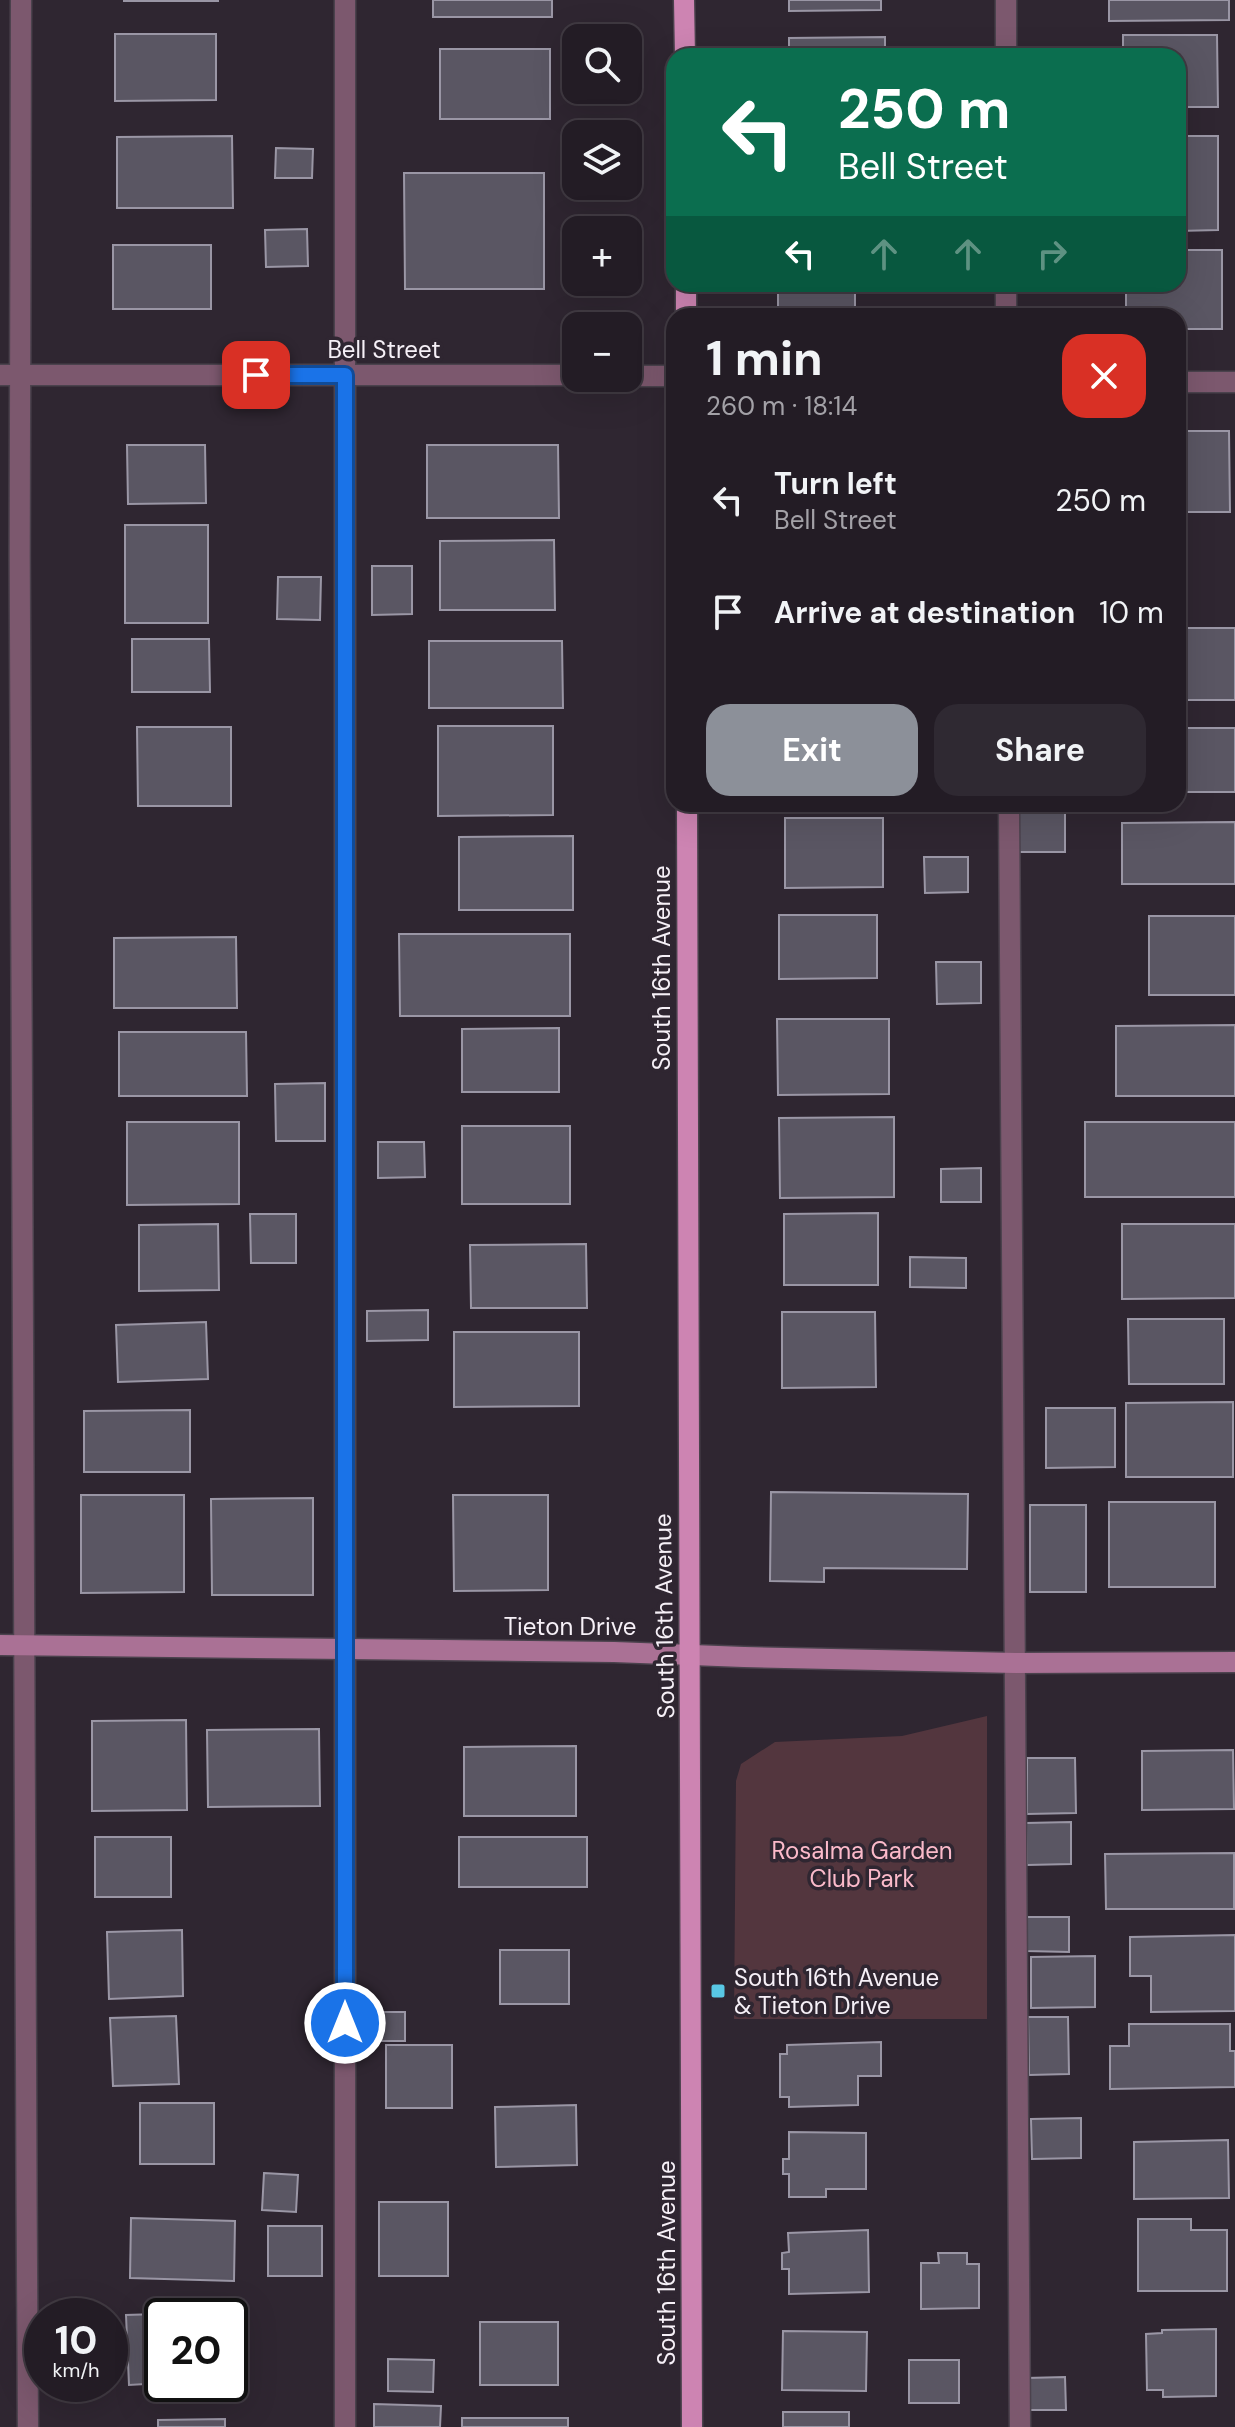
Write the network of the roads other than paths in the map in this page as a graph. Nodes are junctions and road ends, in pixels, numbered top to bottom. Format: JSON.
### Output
{"nodes":[{"id":1,"x":21,"y":0,"type":"edge"},
{"id":2,"x":345,"y":0,"type":"edge"},
{"id":3,"x":684,"y":0,"type":"edge"},
{"id":4,"x":1006,"y":0,"type":"edge"},
{"id":5,"x":685,"y":48,"type":"edge"},
{"id":6,"x":1006,"y":48,"type":"edge"},
{"id":7,"x":9,"y":375,"type":"edge"},
{"id":8,"x":345,"y":375,"type":"junction"},
{"id":9,"x":562,"y":375,"type":"edge"},
{"id":10,"x":642,"y":376,"type":"edge"},
{"id":11,"x":666,"y":376,"type":"edge"},
{"id":12,"x":1186,"y":382,"type":"edge"},
{"id":13,"x":1235,"y":382,"type":"edge"},
{"id":14,"x":687,"y":812,"type":"edge"},
{"id":15,"x":1009,"y":812,"type":"edge"},
{"id":16,"x":0,"y":1645,"type":"edge"},
{"id":17,"x":23,"y":1646,"type":"junction"},
{"id":18,"x":345,"y":1651,"type":"junction"},
{"id":19,"x":688,"y":1654,"type":"junction"},
{"id":20,"x":1235,"y":1662,"type":"edge"},
{"id":21,"x":1016,"y":1663,"type":"junction"},
{"id":22,"x":28,"y":2427,"type":"edge"},
{"id":23,"x":345,"y":2427,"type":"edge"},
{"id":24,"x":692,"y":2427,"type":"edge"},
{"id":25,"x":1020,"y":2427,"type":"edge"}],
"edges":[{"from":1,"to":7,"type":"street"},
{"from":2,"to":8,"type":"street"},
{"from":3,"to":5,"type":"main road"},
{"from":4,"to":6,"type":"street"},
{"from":7,"to":8,"type":"street","name":"Bell Street"},
{"from":7,"to":17,"type":"street"},
{"from":8,"to":9,"type":"street","name":"Bell Street"},
{"from":8,"to":18,"type":"street"},
{"from":10,"to":11,"type":"street"},
{"from":12,"to":13,"type":"street"},
{"from":14,"to":19,"type":"main road","name":"South 16th Avenue"},
{"from":15,"to":21,"type":"street"},
{"from":16,"to":17,"type":"main road","name":"Tieton Drive"},
{"from":17,"to":18,"type":"main road","name":"Tieton Drive"},
{"from":17,"to":22,"type":"street"},
{"from":18,"to":19,"type":"main road","name":"Tieton Drive"},
{"from":18,"to":23,"type":"street"},
{"from":19,"to":21,"type":"main road","name":"Tieton Drive"},
{"from":19,"to":24,"type":"main road","name":"South 16th Avenue"},
{"from":20,"to":21,"type":"main road","name":"Tieton Drive"},
{"from":21,"to":25,"type":"street"}]}
